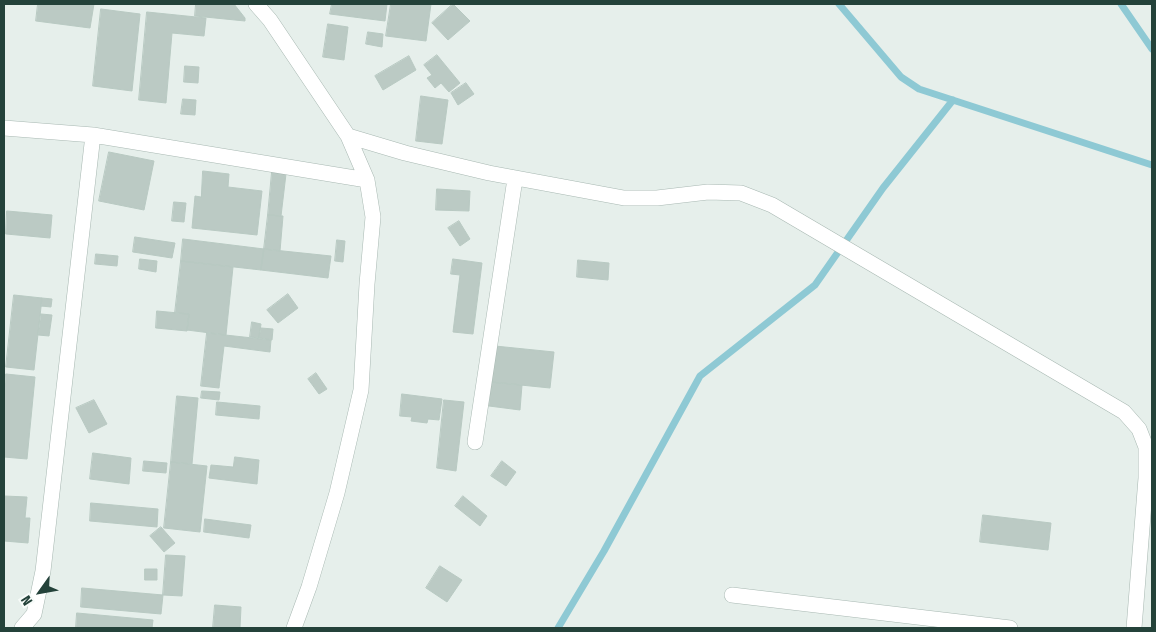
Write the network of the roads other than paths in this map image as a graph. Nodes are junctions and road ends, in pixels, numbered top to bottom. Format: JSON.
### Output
{"nodes":[{"id":1,"x":256,"y":4,"type":"edge"},
{"id":2,"x":4,"y":128,"type":"edge"},
{"id":3,"x":93,"y":135,"type":"junction"},
{"id":4,"x":348,"y":136,"type":"junction"},
{"id":5,"x":515,"y":179,"type":"junction"},
{"id":6,"x":367,"y":180,"type":"junction"},
{"id":7,"x":475,"y":442,"type":"dead end"},
{"id":8,"x":732,"y":595,"type":"dead end"},
{"id":9,"x":22,"y":628,"type":"edge"},
{"id":10,"x":294,"y":628,"type":"edge"},
{"id":11,"x":1010,"y":628,"type":"edge"},
{"id":12,"x":1134,"y":628,"type":"edge"}],
"edges":[{"from":1,"to":4,"type":"street"},
{"from":2,"to":3,"type":"street"},
{"from":3,"to":6,"type":"street"},
{"from":3,"to":9,"type":"street"},
{"from":4,"to":5,"type":"street"},
{"from":4,"to":6,"type":"street"},
{"from":5,"to":7,"type":"street"},
{"from":5,"to":12,"type":"street"},
{"from":6,"to":10,"type":"street"},
{"from":8,"to":11,"type":"street"}]}
